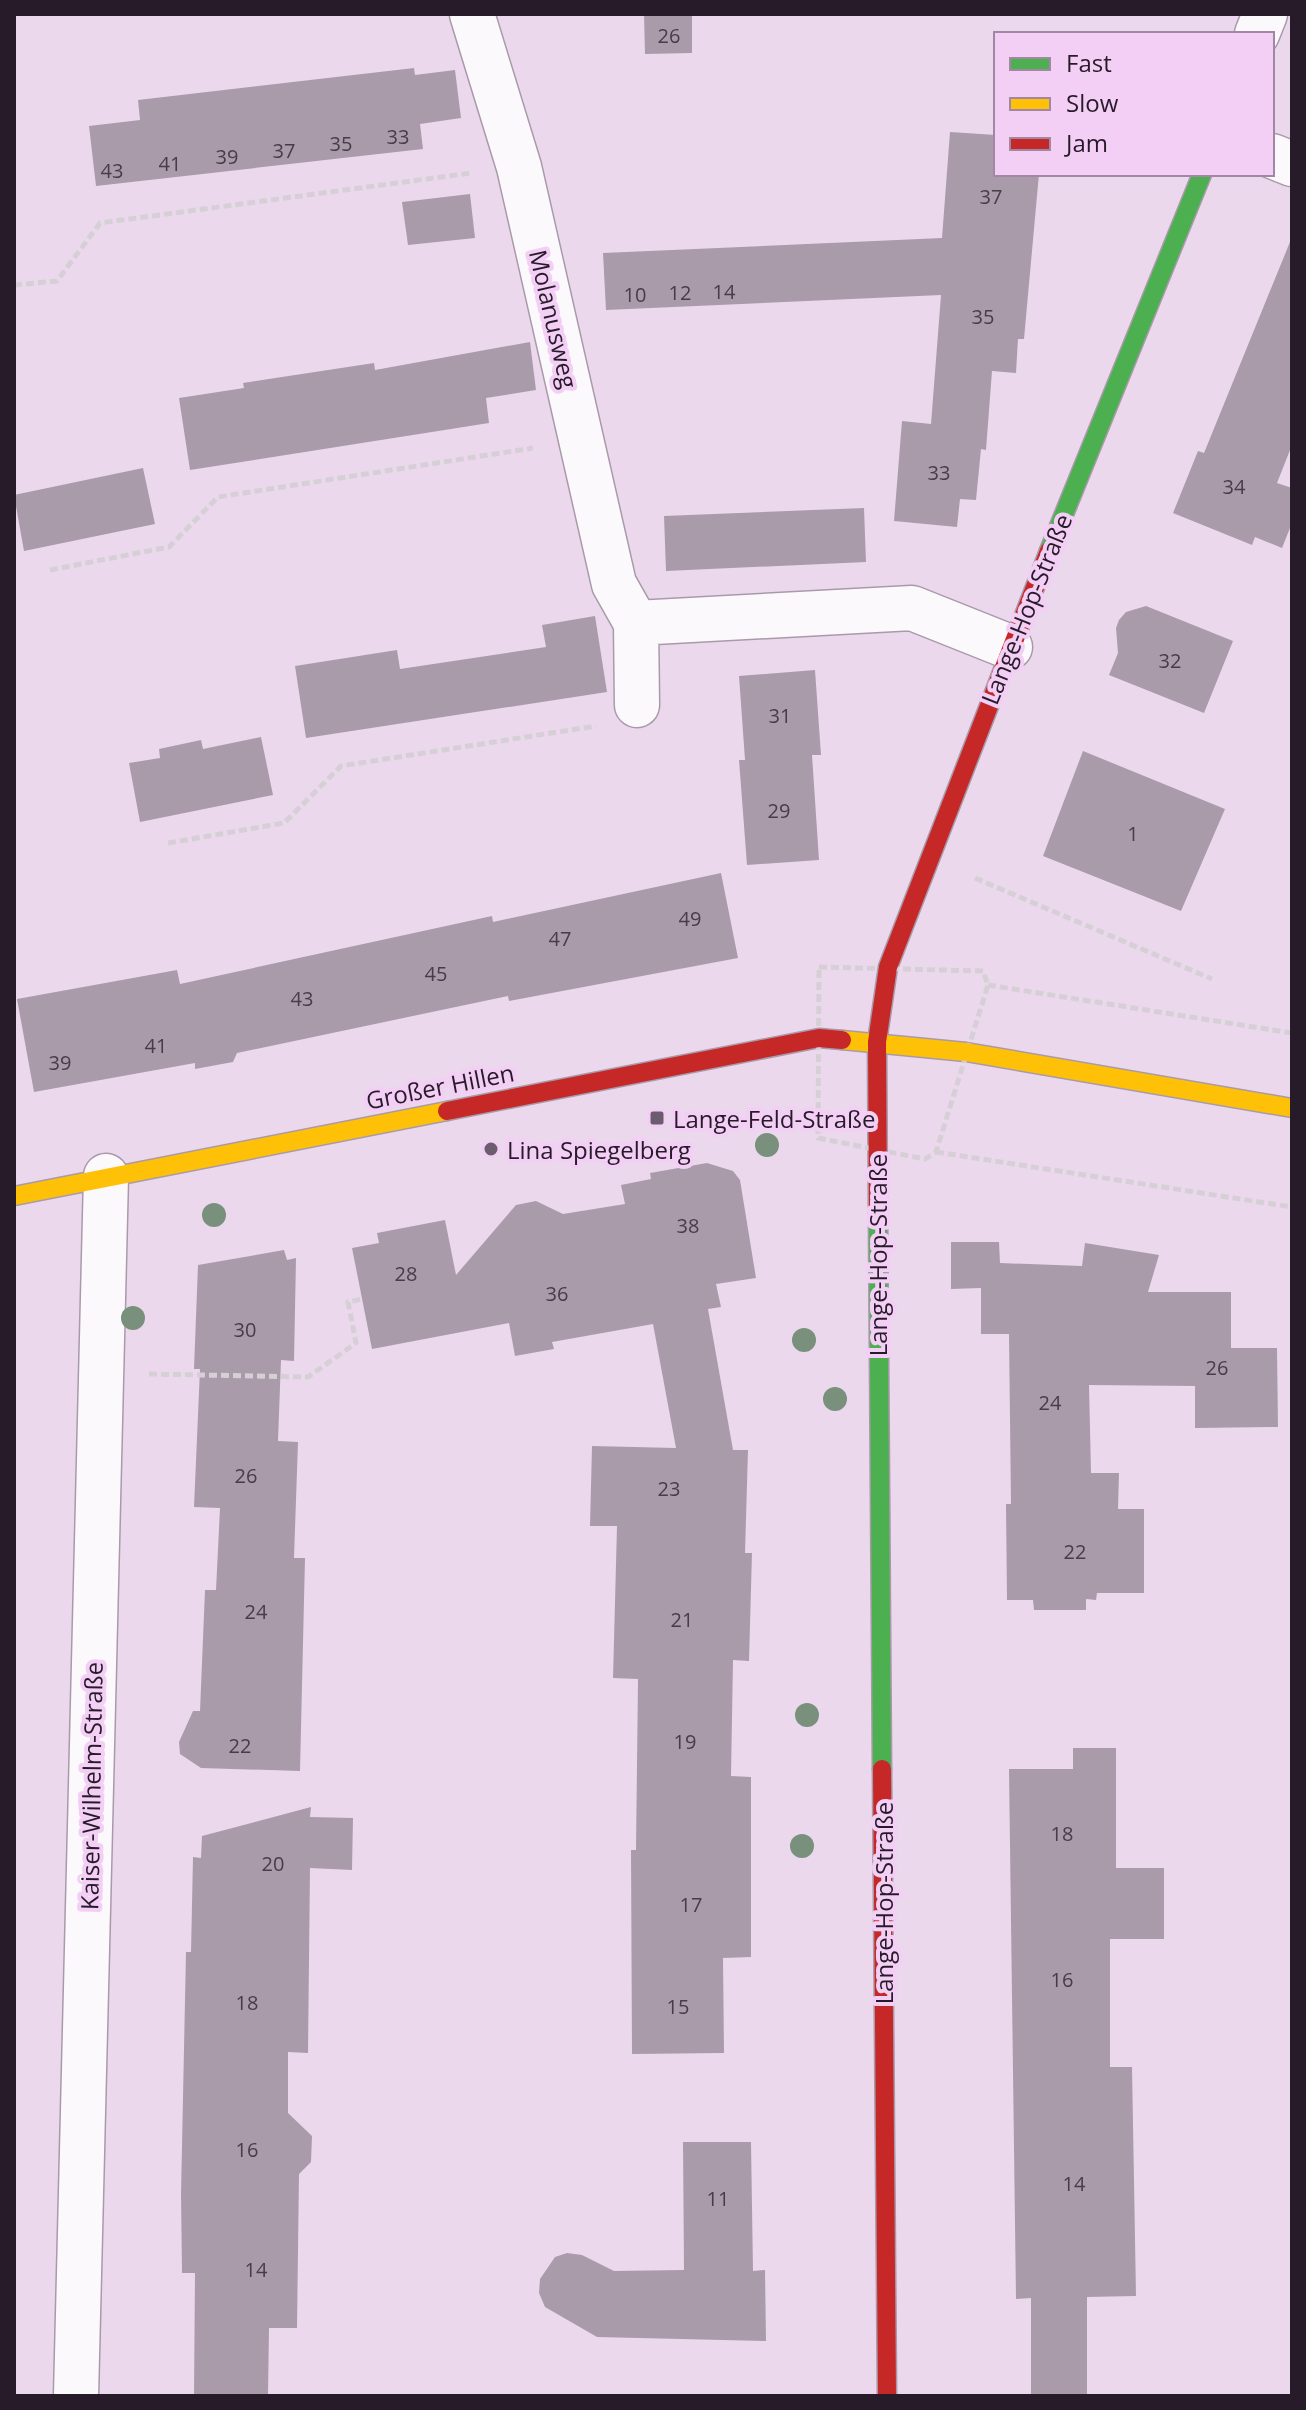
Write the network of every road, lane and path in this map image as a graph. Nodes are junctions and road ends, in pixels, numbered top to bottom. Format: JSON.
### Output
{"nodes":[{"id":1,"x":472,"y":14,"type":"edge"},
{"id":2,"x":519,"y":167,"type":"junction"},
{"id":3,"x":1201,"y":176,"type":"edge"},
{"id":4,"x":14,"y":285,"type":"edge"},
{"id":5,"x":581,"y":441,"type":"junction"},
{"id":6,"x":50,"y":570,"type":"dead end"},
{"id":7,"x":636,"y":623,"type":"junction"},
{"id":8,"x":1010,"y":647,"type":"junction"},
{"id":9,"x":637,"y":705,"type":"joint"},
{"id":10,"x":168,"y":843,"type":"dead end"},
{"id":11,"x":930,"y":859,"type":"junction"},
{"id":12,"x":1212,"y":979,"type":"dead end"},
{"id":13,"x":988,"y":985,"type":"dead end"},
{"id":14,"x":1292,"y":1033,"type":"edge"},
{"id":15,"x":877,"y":1042,"type":"junction"},
{"id":16,"x":1292,"y":1108,"type":"edge"},
{"id":17,"x":936,"y":1152,"type":"dead end"},
{"id":18,"x":106,"y":1176,"type":"junction"},
{"id":19,"x":14,"y":1196,"type":"edge"},
{"id":20,"x":1292,"y":1207,"type":"edge"},
{"id":21,"x":362,"y":1299,"type":"dead end"},
{"id":22,"x":100,"y":1374,"type":"junction"},
{"id":23,"x":76,"y":2396,"type":"edge"},
{"id":24,"x":887,"y":2396,"type":"edge"}],
"edges":[{"from":1,"to":2,"type":"street","name":"Molanusweg"},
{"from":2,"to":4,"type":"path"},
{"from":2,"to":5,"type":"street","name":"Molanusweg"},
{"from":3,"to":8,"type":"street","name":"Lange-Hop-Straße"},
{"from":5,"to":6,"type":"path"},
{"from":5,"to":7,"type":"street","name":"Molanusweg"},
{"from":7,"to":8,"type":"street"},
{"from":7,"to":9,"type":"street","name":"Molanusweg"},
{"from":8,"to":11,"type":"street","name":"Lange-Hop-Straße"},
{"from":9,"to":10,"type":"path"},
{"from":11,"to":12,"type":"path"},
{"from":11,"to":15,"type":"street","name":"Lange-Hop-Straße"},
{"from":13,"to":14,"type":"path"},
{"from":15,"to":16,"type":"street"},
{"from":15,"to":18,"type":"street","name":"Großer Hillen"},
{"from":15,"to":24,"type":"street","name":"Lange-Hop-Straße"},
{"from":17,"to":20,"type":"path"},
{"from":18,"to":19,"type":"street","name":"Großer Hillen"},
{"from":18,"to":22,"type":"street","name":"Kaiser-Wilhelm-Straße"},
{"from":21,"to":22,"type":"path"},
{"from":22,"to":23,"type":"street","name":"Kaiser-Wilhelm-Straße"}]}
